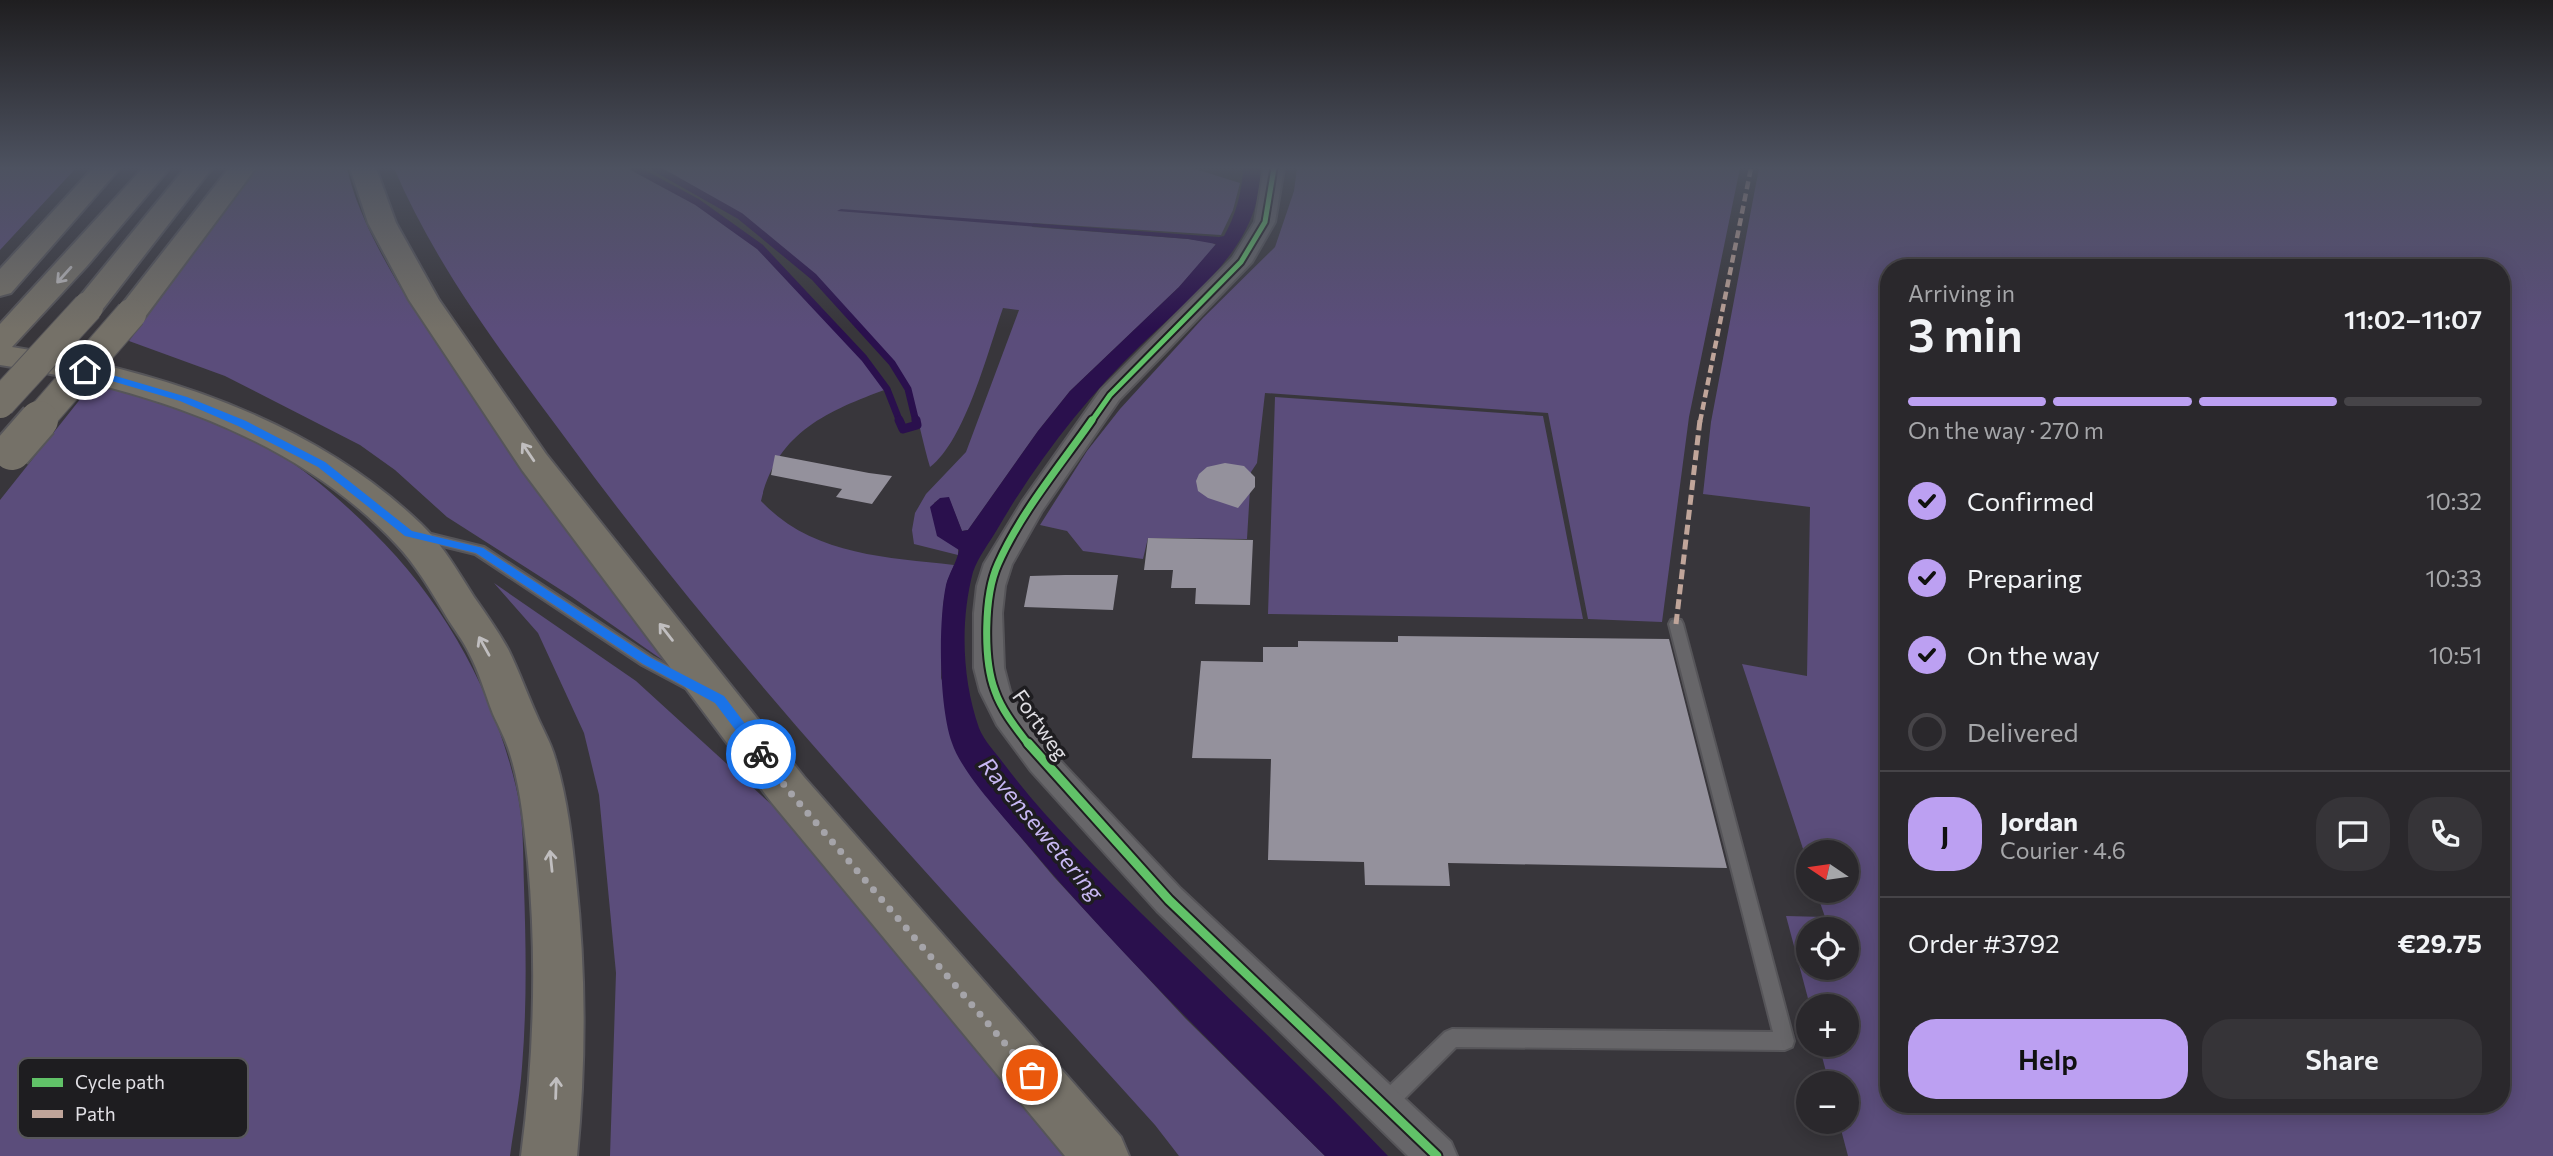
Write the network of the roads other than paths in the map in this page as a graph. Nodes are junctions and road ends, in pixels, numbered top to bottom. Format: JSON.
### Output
{"nodes":[{"id":1,"x":58,"y":222,"type":"edge"},
{"id":2,"x":110,"y":222,"type":"edge"},
{"id":3,"x":156,"y":222,"type":"edge"},
{"id":4,"x":202,"y":222,"type":"edge"},
{"id":5,"x":382,"y":222,"type":"edge"},
{"id":6,"x":1265,"y":222,"type":"edge"},
{"id":7,"x":0,"y":287,"type":"edge"},
{"id":8,"x":0,"y":342,"type":"edge"},
{"id":9,"x":0,"y":355,"type":"edge"},
{"id":10,"x":0,"y":402,"type":"edge"},
{"id":11,"x":6,"y":457,"type":"edge"},
{"id":12,"x":409,"y":534,"type":"junction"},
{"id":13,"x":1676,"y":624,"type":"dead end"},
{"id":14,"x":720,"y":700,"type":"junction"},
{"id":15,"x":1385,"y":1104,"type":"junction"},
{"id":16,"x":549,"y":1156,"type":"edge"},
{"id":17,"x":1101,"y":1156,"type":"edge"},
{"id":18,"x":1437,"y":1156,"type":"edge"}],
"edges":[{"from":1,"to":7,"type":"highway"},
{"from":2,"to":8,"type":"highway","one_way":true},
{"from":3,"to":10,"type":"highway","bridge":true},
{"from":4,"to":11,"type":"highway","bridge":true},
{"from":14,"to":5,"type":"highway","one_way":true},
{"from":6,"to":15,"type":"street","name":"Fortweg"},
{"from":9,"to":12,"type":"highway"},
{"from":12,"to":14,"type":"lane"},
{"from":16,"to":12,"type":"highway","one_way":true},
{"from":13,"to":15,"type":"lane"},
{"from":14,"to":17,"type":"highway"},
{"from":15,"to":18,"type":"street","name":"Fortweg"}]}
